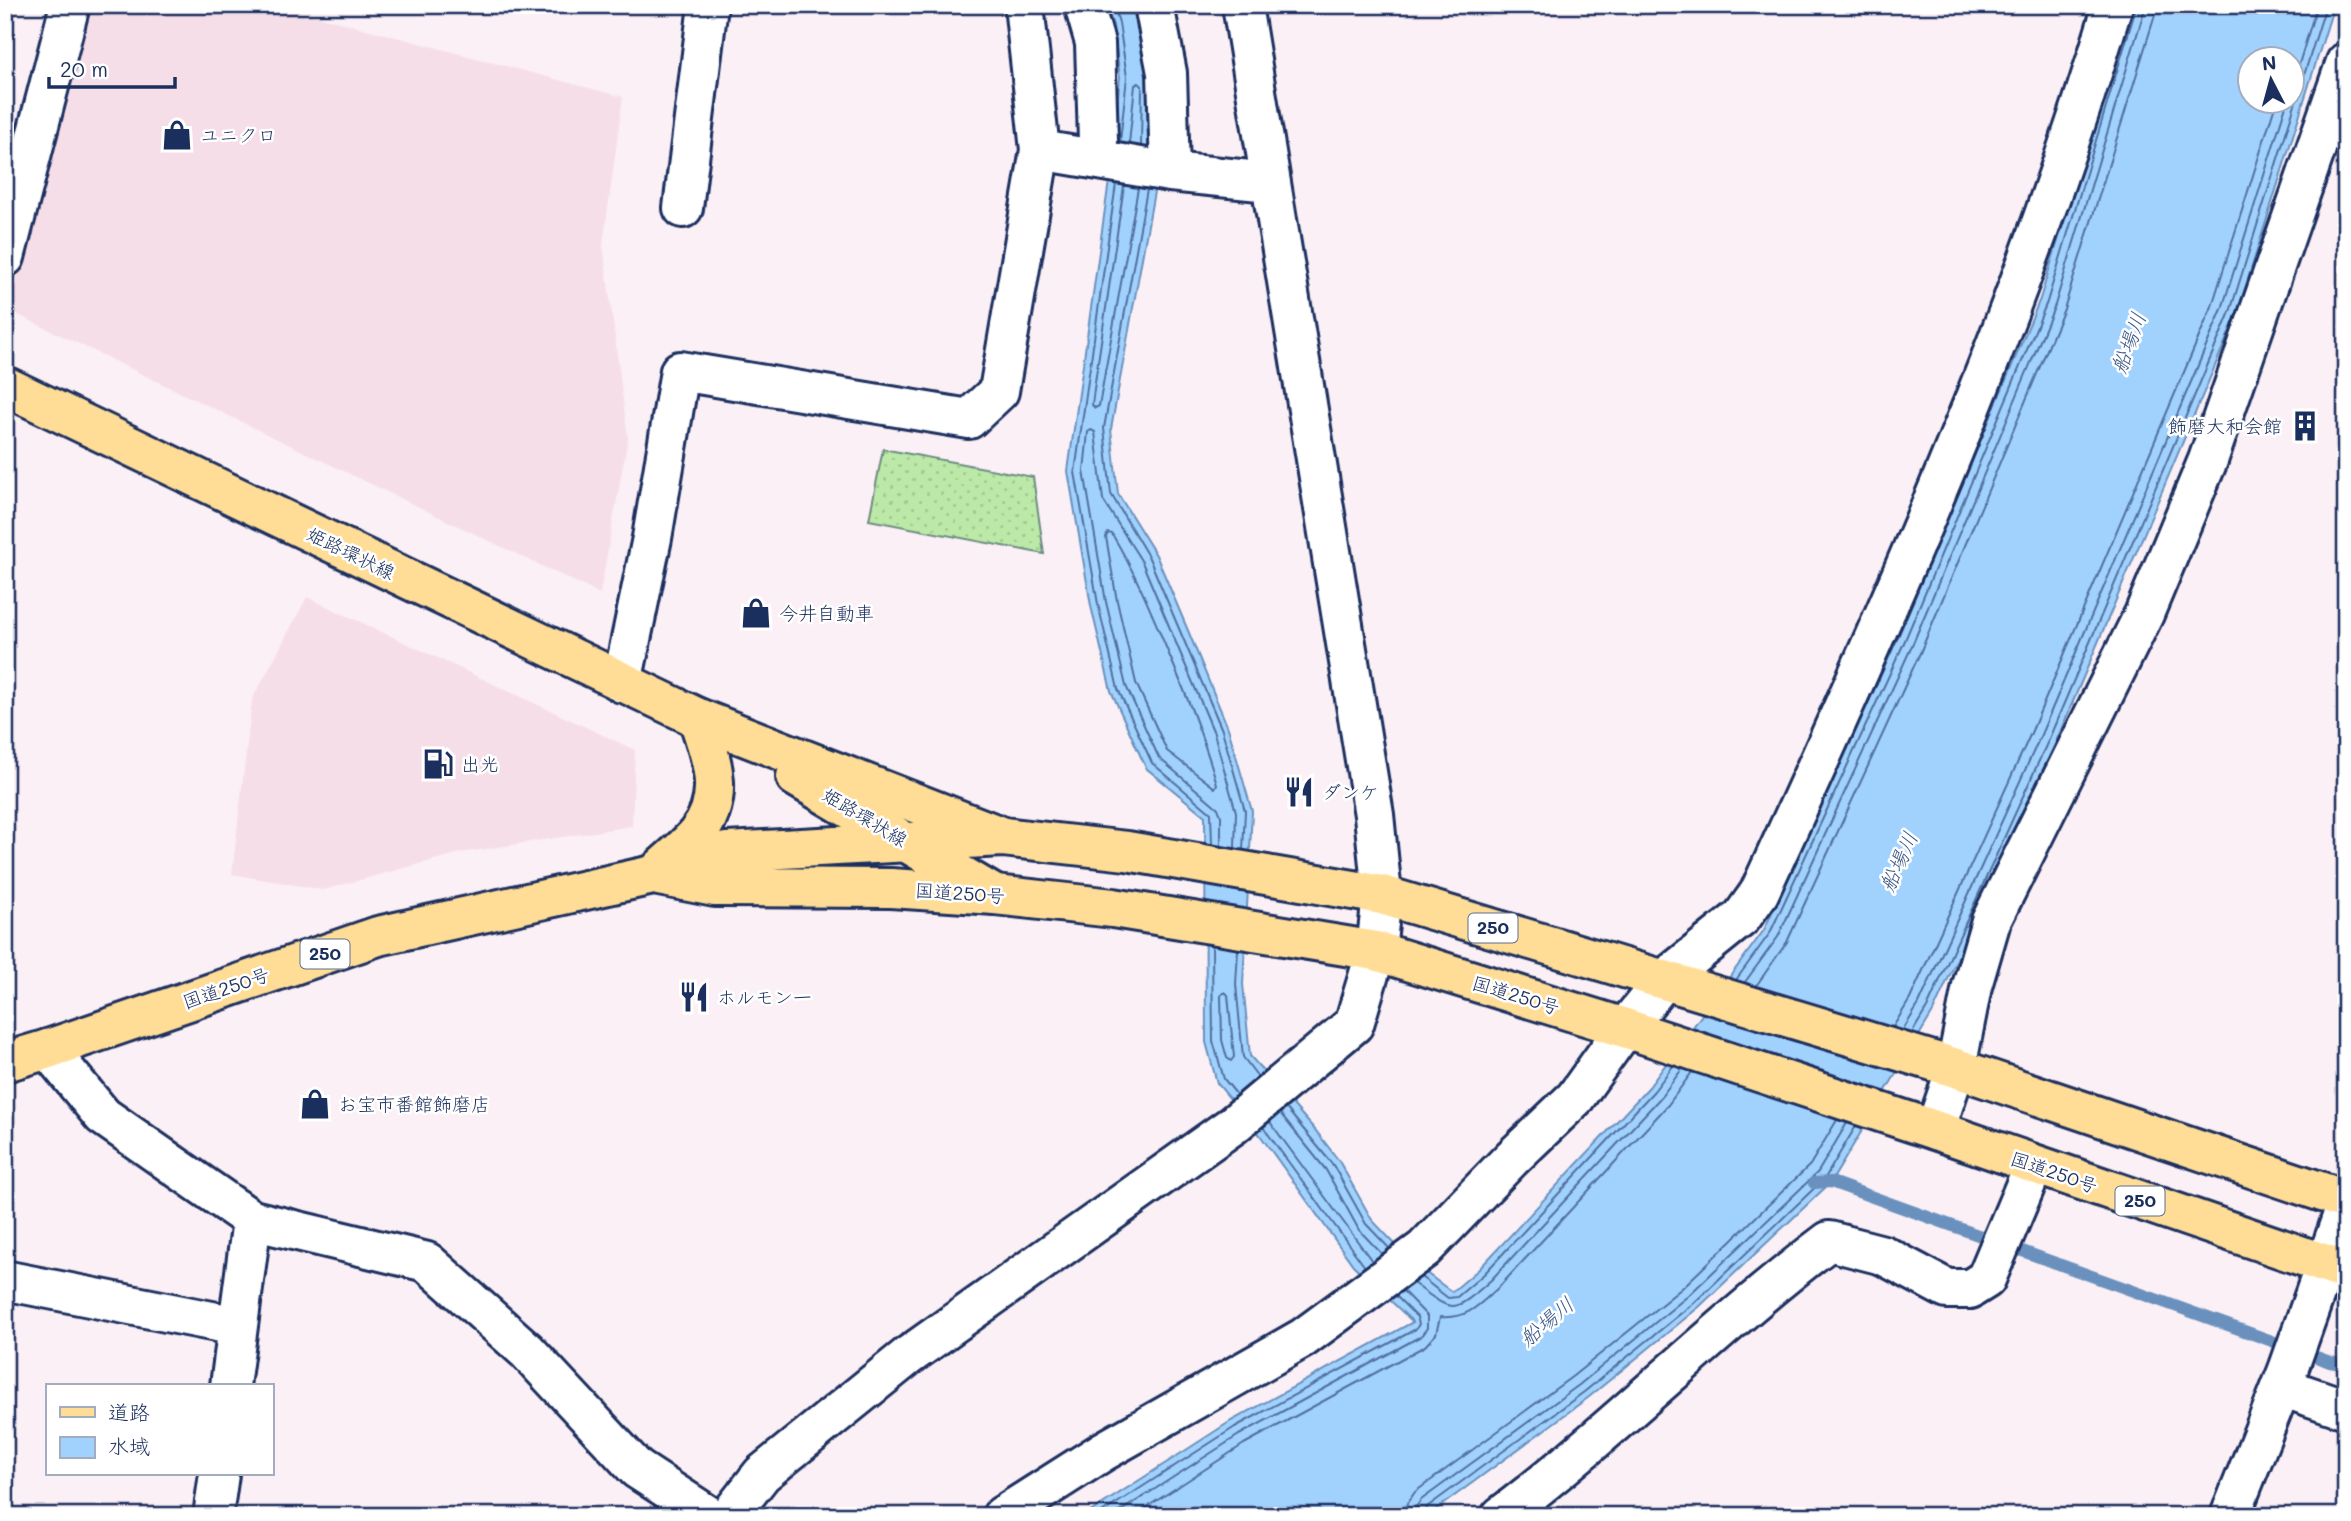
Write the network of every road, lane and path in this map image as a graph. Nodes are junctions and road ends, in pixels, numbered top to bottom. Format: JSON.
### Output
{"nodes":[{"id":1,"x":70,"y":5,"type":"edge"},
{"id":2,"x":708,"y":5,"type":"edge"},
{"id":3,"x":1024,"y":5,"type":"edge"},
{"id":4,"x":1084,"y":5,"type":"edge"},
{"id":5,"x":1154,"y":5,"type":"edge"},
{"id":6,"x":1242,"y":5,"type":"edge"},
{"id":7,"x":2113,"y":5,"type":"edge"},
{"id":8,"x":2346,"y":62,"type":"edge"},
{"id":9,"x":1098,"y":141,"type":"dead end"},
{"id":10,"x":1040,"y":150,"type":"junction"},
{"id":11,"x":1170,"y":172,"type":"junction"},
{"id":12,"x":1270,"y":182,"type":"junction"},
{"id":13,"x":683,"y":208,"type":"dead end"},
{"id":14,"x":5,"y":257,"type":"edge"},
{"id":15,"x":5,"y":386,"type":"edge"},
{"id":16,"x":622,"y":683,"type":"junction"},
{"id":17,"x":698,"y":718,"type":"junction"},
{"id":18,"x":1003,"y":837,"type":"junction"},
{"id":19,"x":907,"y":843,"type":"junction"},
{"id":20,"x":653,"y":875,"type":"junction"},
{"id":21,"x":995,"y":895,"type":"junction"},
{"id":22,"x":1382,"y":895,"type":"junction"},
{"id":23,"x":1376,"y":951,"type":"junction"},
{"id":24,"x":1665,"y":979,"type":"junction"},
{"id":25,"x":1625,"y":1028,"type":"junction"},
{"id":26,"x":48,"y":1049,"type":"junction"},
{"id":27,"x":5,"y":1062,"type":"edge"},
{"id":28,"x":1956,"y":1068,"type":"junction"},
{"id":29,"x":1935,"y":1130,"type":"junction"},
{"id":30,"x":2034,"y":1165,"type":"junction"},
{"id":31,"x":2346,"y":1200,"type":"edge"},
{"id":32,"x":2346,"y":1206,"type":"edge"},
{"id":33,"x":252,"y":1220,"type":"junction"},
{"id":34,"x":2336,"y":1268,"type":"edge"},
{"id":35,"x":5,"y":1283,"type":"edge"},
{"id":36,"x":237,"y":1326,"type":"junction"},
{"id":37,"x":2285,"y":1379,"type":"junction"},
{"id":38,"x":230,"y":1384,"type":"edge"},
{"id":39,"x":2346,"y":1409,"type":"edge"},
{"id":40,"x":219,"y":1476,"type":"edge"},
{"id":41,"x":214,"y":1516,"type":"edge"},
{"id":42,"x":709,"y":1516,"type":"edge"},
{"id":43,"x":729,"y":1516,"type":"edge"},
{"id":44,"x":1002,"y":1516,"type":"edge"},
{"id":45,"x":1501,"y":1516,"type":"edge"},
{"id":46,"x":2230,"y":1516,"type":"edge"}],
"edges":[{"from":1,"to":14,"type":"street"},
{"from":2,"to":13,"type":"street"},
{"from":3,"to":10,"type":"street"},
{"from":4,"to":9,"type":"street"},
{"from":5,"to":11,"type":"street"},
{"from":6,"to":12,"type":"street"},
{"from":7,"to":24,"type":"street"},
{"from":8,"to":28,"type":"street"},
{"from":10,"to":11,"type":"street"},
{"from":10,"to":16,"type":"street"},
{"from":11,"to":12,"type":"street"},
{"from":12,"to":22,"type":"street"},
{"from":15,"to":16,"type":"main road","name":"姫路環状線"},
{"from":16,"to":17,"type":"main road","name":"姫路環状線"},
{"from":17,"to":18,"type":"main road","name":"姫路環状線"},
{"from":17,"to":19,"type":"main road","name":"姫路環状線"},
{"from":17,"to":20,"type":"main road"},
{"from":18,"to":19,"type":"main road","name":"国道250号","number":"250"},
{"from":18,"to":22,"type":"main road","name":"国道250号","number":"250"},
{"from":19,"to":20,"type":"main road","name":"国道250号","number":"250"},
{"from":19,"to":21,"type":"main road","name":"姫路環状線"},
{"from":20,"to":21,"type":"main road","name":"国道250号","number":"250"},
{"from":20,"to":26,"type":"main road","name":"国道250号","number":"250"},
{"from":21,"to":23,"type":"main road","name":"国道250号","number":"250"},
{"from":22,"to":23,"type":"street"},
{"from":22,"to":24,"type":"main road","name":"国道250号","number":"250"},
{"from":23,"to":25,"type":"main road","name":"国道250号","number":"250"},
{"from":23,"to":43,"type":"street"},
{"from":24,"to":25,"type":"street"},
{"from":24,"to":28,"type":"main road","name":"国道250号","number":"250"},
{"from":25,"to":29,"type":"main road","name":"国道250号","number":"250"},
{"from":25,"to":44,"type":"street"},
{"from":26,"to":27,"type":"main road","name":"国道250号","number":"250"},
{"from":26,"to":33,"type":"street"},
{"from":28,"to":29,"type":"street"},
{"from":28,"to":31,"type":"main road","name":"国道250号","number":"250"},
{"from":29,"to":30,"type":"main road","name":"国道250号","number":"250"},
{"from":30,"to":34,"type":"main road","name":"国道250号","number":"250"},
{"from":30,"to":45,"type":"street"},
{"from":32,"to":34,"type":"street"},
{"from":33,"to":36,"type":"street"},
{"from":33,"to":42,"type":"street"},
{"from":34,"to":37,"type":"street"},
{"from":35,"to":36,"type":"street"},
{"from":36,"to":38,"type":"street"},
{"from":37,"to":39,"type":"street"},
{"from":37,"to":46,"type":"street"},
{"from":40,"to":41,"type":"street"}]}
